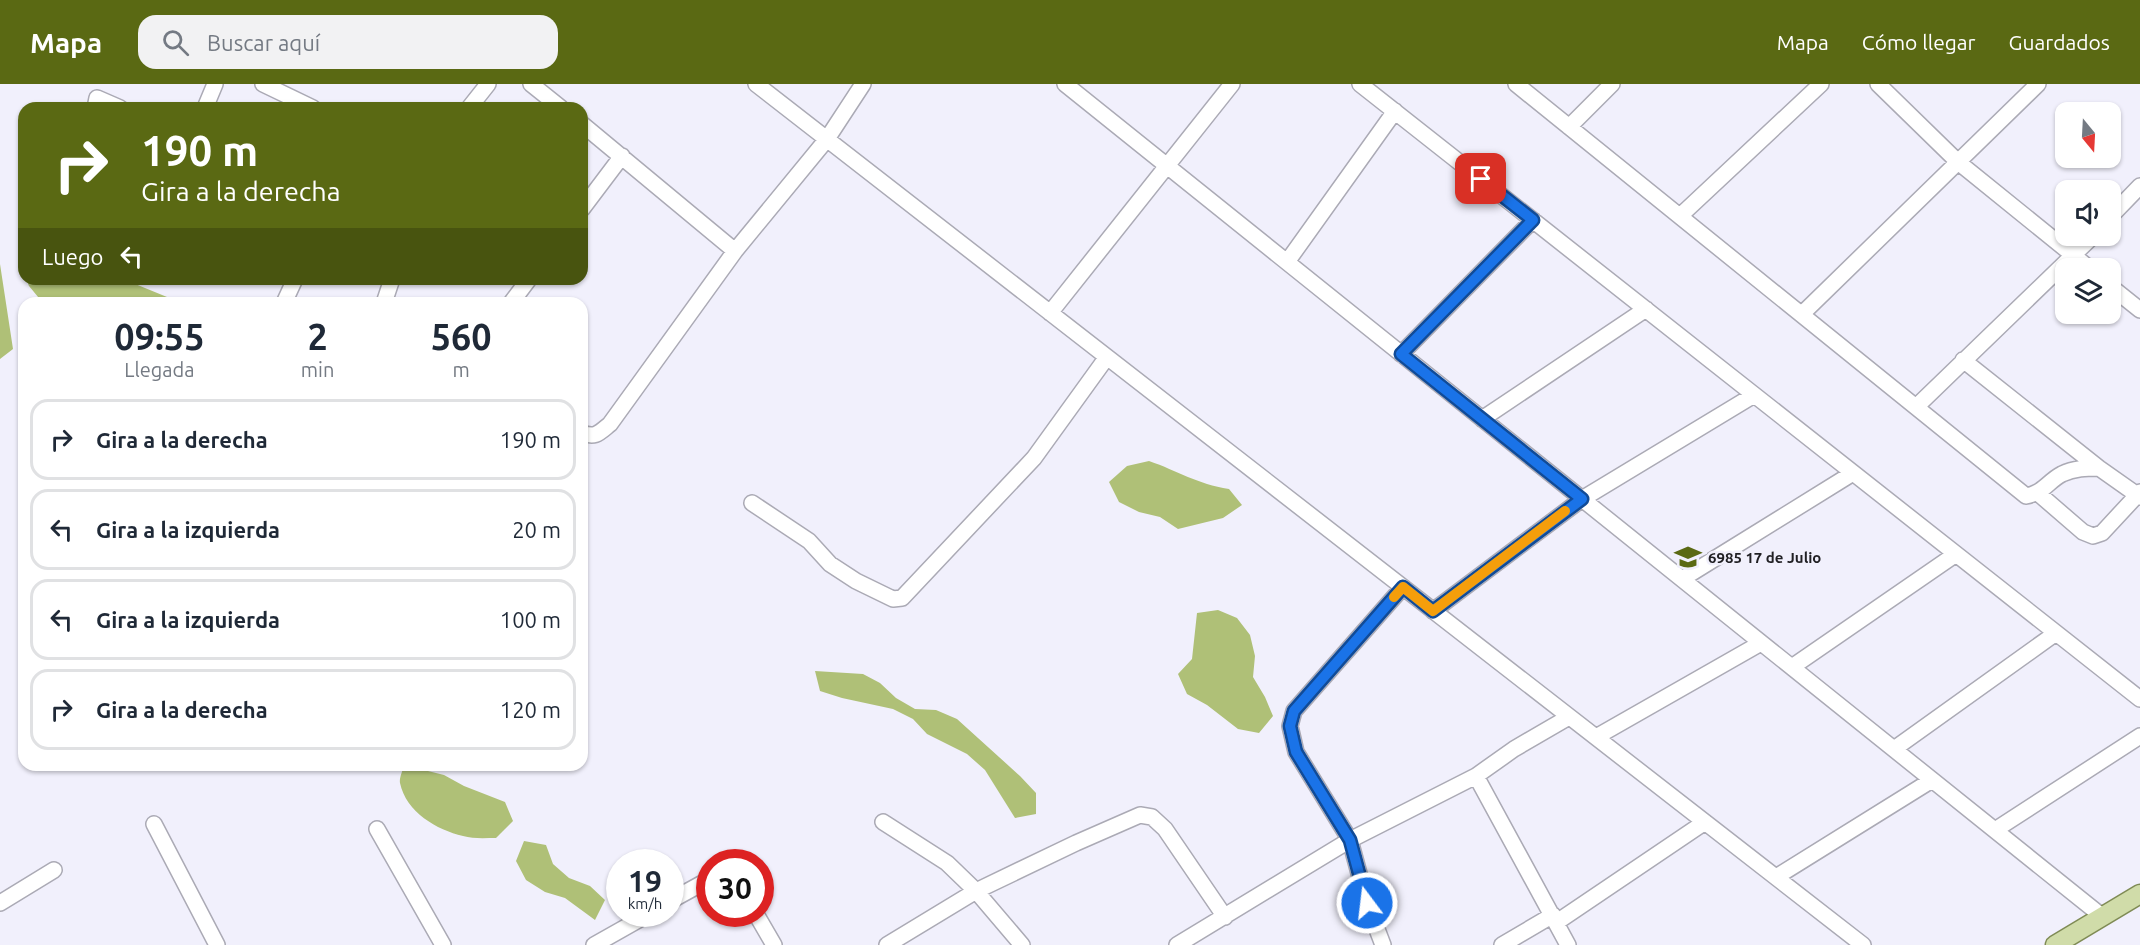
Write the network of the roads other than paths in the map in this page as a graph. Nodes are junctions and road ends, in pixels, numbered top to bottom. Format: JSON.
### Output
{"nodes":[{"id":1,"x":215,"y":84,"type":"edge"},
{"id":2,"x":263,"y":84,"type":"edge"},
{"id":3,"x":488,"y":84,"type":"edge"},
{"id":4,"x":531,"y":84,"type":"edge"},
{"id":5,"x":756,"y":84,"type":"edge"},
{"id":6,"x":864,"y":84,"type":"edge"},
{"id":7,"x":1065,"y":84,"type":"edge"},
{"id":8,"x":1232,"y":84,"type":"edge"},
{"id":9,"x":1360,"y":84,"type":"edge"},
{"id":10,"x":1516,"y":84,"type":"edge"},
{"id":11,"x":1612,"y":84,"type":"edge"},
{"id":12,"x":1821,"y":84,"type":"edge"},
{"id":13,"x":1878,"y":84,"type":"edge"},
{"id":14,"x":2038,"y":84,"type":"edge"},
{"id":15,"x":208,"y":102,"type":"edge"},
{"id":16,"x":300,"y":102,"type":"edge"},
{"id":17,"x":474,"y":102,"type":"edge"},
{"id":18,"x":554,"y":102,"type":"edge"},
{"id":19,"x":1395,"y":111,"type":"junction"},
{"id":20,"x":1569,"y":127,"type":"junction"},
{"id":21,"x":588,"y":129,"type":"edge"},
{"id":22,"x":827,"y":139,"type":"junction"},
{"id":23,"x":622,"y":156,"type":"junction"},
{"id":24,"x":1958,"y":162,"type":"junction"},
{"id":25,"x":1168,"y":166,"type":"junction"},
{"id":26,"x":2140,"y":186,"type":"edge"},
{"id":27,"x":588,"y":201,"type":"edge"},
{"id":28,"x":2121,"y":206,"type":"edge"},
{"id":29,"x":1680,"y":216,"type":"junction"},
{"id":30,"x":1533,"y":220,"type":"junction"},
{"id":31,"x":2082,"y":246,"type":"edge"},
{"id":32,"x":735,"y":251,"type":"junction"},
{"id":33,"x":2073,"y":255,"type":"junction"},
{"id":34,"x":2077,"y":258,"type":"edge"},
{"id":35,"x":1287,"y":262,"type":"junction"},
{"id":36,"x":2121,"y":295,"type":"edge"},
{"id":37,"x":1646,"y":309,"type":"junction"},
{"id":38,"x":2140,"y":310,"type":"edge"},
{"id":39,"x":1050,"y":313,"type":"junction"},
{"id":40,"x":1802,"y":314,"type":"junction"},
{"id":41,"x":1401,"y":354,"type":"junction"},
{"id":42,"x":1107,"y":357,"type":"junction"},
{"id":43,"x":1963,"y":360,"type":"junction"},
{"id":44,"x":1754,"y":394,"type":"junction"},
{"id":45,"x":1916,"y":407,"type":"junction"},
{"id":46,"x":1482,"y":419,"type":"junction"},
{"id":47,"x":588,"y":435,"type":"edge"},
{"id":48,"x":2099,"y":468,"type":"junction"},
{"id":49,"x":1853,"y":473,"type":"junction"},
{"id":50,"x":2039,"y":494,"type":"junction"},
{"id":51,"x":2139,"y":495,"type":"edge"},
{"id":52,"x":1582,"y":499,"type":"junction"},
{"id":53,"x":752,"y":502,"type":"dead end"},
{"id":54,"x":1956,"y":554,"type":"junction"},
{"id":55,"x":1682,"y":579,"type":"junction"},
{"id":56,"x":1403,"y":587,"type":"junction"},
{"id":57,"x":1433,"y":611,"type":"junction"},
{"id":58,"x":2056,"y":633,"type":"junction"},
{"id":59,"x":1761,"y":643,"type":"junction"},
{"id":60,"x":1792,"y":667,"type":"junction"},
{"id":61,"x":2140,"y":699,"type":"edge"},
{"id":62,"x":1569,"y":717,"type":"junction"},
{"id":63,"x":2140,"y":736,"type":"edge"},
{"id":64,"x":1596,"y":737,"type":"junction"},
{"id":65,"x":1894,"y":749,"type":"junction"},
{"id":66,"x":1476,"y":776,"type":"junction"},
{"id":67,"x":1932,"y":780,"type":"junction"},
{"id":68,"x":883,"y":822,"type":"dead end"},
{"id":69,"x":1705,"y":822,"type":"junction"},
{"id":70,"x":154,"y":824,"type":"dead end"},
{"id":71,"x":377,"y":829,"type":"dead end"},
{"id":72,"x":1995,"y":830,"type":"junction"},
{"id":73,"x":1350,"y":840,"type":"junction"},
{"id":74,"x":54,"y":870,"type":"dead end"},
{"id":75,"x":1776,"y":877,"type":"junction"},
{"id":76,"x":976,"y":891,"type":"junction"},
{"id":77,"x":2140,"y":894,"type":"edge"},
{"id":78,"x":0,"y":903,"type":"edge"},
{"id":79,"x":1225,"y":917,"type":"junction"},
{"id":80,"x":2103,"y":917,"type":"junction"},
{"id":81,"x":1555,"y":918,"type":"junction"},
{"id":82,"x":626,"y":927,"type":"edge"},
{"id":83,"x":764,"y":927,"type":"edge"},
{"id":84,"x":217,"y":945,"type":"edge"},
{"id":85,"x":443,"y":945,"type":"edge"},
{"id":86,"x":594,"y":945,"type":"edge"},
{"id":87,"x":774,"y":945,"type":"edge"},
{"id":88,"x":887,"y":945,"type":"edge"},
{"id":89,"x":1022,"y":945,"type":"edge"},
{"id":90,"x":1177,"y":945,"type":"edge"},
{"id":91,"x":1383,"y":945,"type":"edge"},
{"id":92,"x":1502,"y":945,"type":"edge"},
{"id":93,"x":1568,"y":945,"type":"edge"},
{"id":94,"x":1863,"y":945,"type":"edge"},
{"id":95,"x":2055,"y":945,"type":"edge"}],
"edges":[{"from":1,"to":15,"type":"street"},
{"from":2,"to":16,"type":"street"},
{"from":3,"to":17,"type":"street"},
{"from":4,"to":18,"type":"street"},
{"from":5,"to":22,"type":"street"},
{"from":6,"to":22,"type":"street"},
{"from":7,"to":25,"type":"street"},
{"from":8,"to":25,"type":"street"},
{"from":9,"to":19,"type":"street"},
{"from":10,"to":20,"type":"street"},
{"from":11,"to":20,"type":"street"},
{"from":12,"to":29,"type":"street"},
{"from":13,"to":24,"type":"street"},
{"from":14,"to":24,"type":"street"},
{"from":19,"to":30,"type":"street"},
{"from":19,"to":35,"type":"street"},
{"from":20,"to":29,"type":"street"},
{"from":21,"to":23,"type":"street"},
{"from":22,"to":32,"type":"street"},
{"from":22,"to":39,"type":"street"},
{"from":23,"to":27,"type":"street"},
{"from":23,"to":32,"type":"street"},
{"from":24,"to":33,"type":"street"},
{"from":24,"to":40,"type":"street"},
{"from":25,"to":35,"type":"street"},
{"from":25,"to":39,"type":"street"},
{"from":26,"to":28,"type":"street"},
{"from":29,"to":40,"type":"street"},
{"from":30,"to":37,"type":"street"},
{"from":30,"to":41,"type":"street"},
{"from":31,"to":33,"type":"street"},
{"from":32,"to":47,"type":"street"},
{"from":33,"to":34,"type":"street"},
{"from":33,"to":43,"type":"street"},
{"from":35,"to":41,"type":"street"},
{"from":36,"to":38,"type":"street"},
{"from":37,"to":44,"type":"street"},
{"from":37,"to":46,"type":"street"},
{"from":39,"to":42,"type":"street"},
{"from":40,"to":45,"type":"street"},
{"from":41,"to":46,"type":"street"},
{"from":42,"to":53,"type":"street"},
{"from":42,"to":56,"type":"street"},
{"from":43,"to":45,"type":"street"},
{"from":43,"to":48,"type":"street"},
{"from":44,"to":49,"type":"street"},
{"from":44,"to":52,"type":"street"},
{"from":45,"to":50,"type":"street"},
{"from":46,"to":52,"type":"street"},
{"from":48,"to":50,"type":"street"},
{"from":48,"to":51,"type":"street"},
{"from":49,"to":54,"type":"street"},
{"from":49,"to":55,"type":"street"},
{"from":50,"to":51,"type":"street"},
{"from":52,"to":55,"type":"street"},
{"from":52,"to":57,"type":"street"},
{"from":54,"to":58,"type":"street"},
{"from":54,"to":60,"type":"street"},
{"from":55,"to":59,"type":"street"},
{"from":56,"to":57,"type":"street"},
{"from":56,"to":73,"type":"street"},
{"from":57,"to":62,"type":"street"},
{"from":58,"to":61,"type":"street"},
{"from":58,"to":65,"type":"street"},
{"from":59,"to":60,"type":"street"},
{"from":59,"to":64,"type":"street"},
{"from":60,"to":65,"type":"street"},
{"from":62,"to":64,"type":"street"},
{"from":62,"to":66,"type":"street"},
{"from":63,"to":72,"type":"street"},
{"from":64,"to":69,"type":"street"},
{"from":65,"to":67,"type":"street"},
{"from":66,"to":73,"type":"street"},
{"from":66,"to":81,"type":"street"},
{"from":67,"to":72,"type":"street"},
{"from":67,"to":75,"type":"street"},
{"from":68,"to":76,"type":"street"},
{"from":69,"to":75,"type":"street"},
{"from":69,"to":81,"type":"street"},
{"from":70,"to":84,"type":"street"},
{"from":71,"to":85,"type":"street"},
{"from":72,"to":80,"type":"street"},
{"from":73,"to":79,"type":"street"},
{"from":73,"to":91,"type":"street"},
{"from":74,"to":78,"type":"street"},
{"from":75,"to":94,"type":"street"},
{"from":76,"to":79,"type":"street"},
{"from":76,"to":88,"type":"street"},
{"from":76,"to":89,"type":"street"},
{"from":77,"to":80,"type":"main road"},
{"from":79,"to":90,"type":"street"},
{"from":80,"to":95,"type":"main road"},
{"from":81,"to":92,"type":"street"},
{"from":81,"to":93,"type":"street"},
{"from":82,"to":86,"type":"street"},
{"from":83,"to":87,"type":"street"}]}
